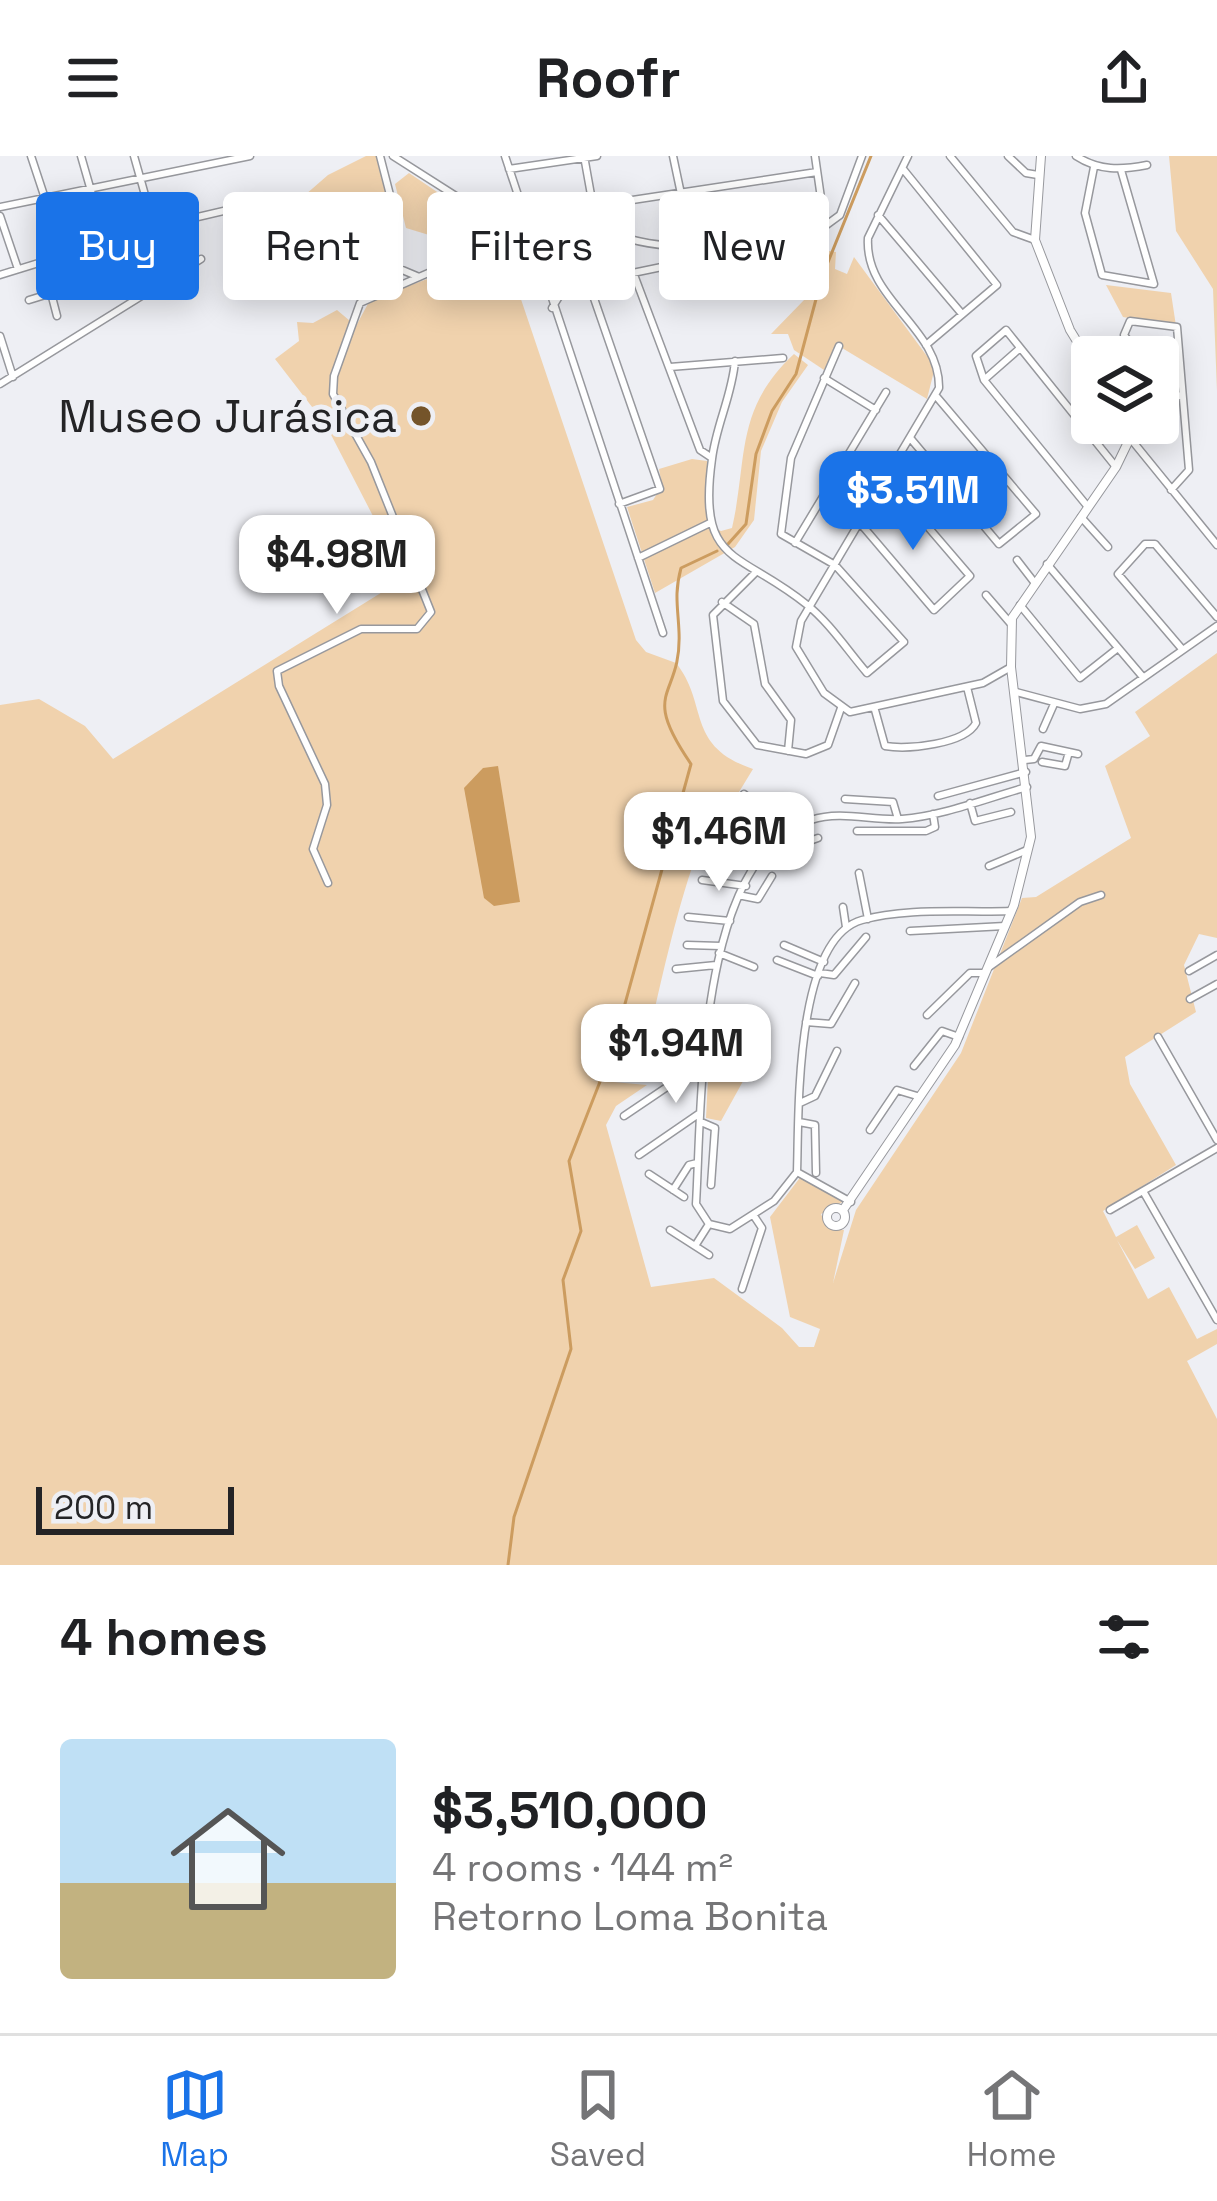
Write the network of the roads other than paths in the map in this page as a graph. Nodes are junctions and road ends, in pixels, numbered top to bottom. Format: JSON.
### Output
{"nodes":[{"id":1,"x":31,"y":156,"type":"edge"},
{"id":2,"x":80,"y":156,"type":"edge"},
{"id":3,"x":134,"y":156,"type":"edge"},
{"id":4,"x":250,"y":156,"type":"edge"},
{"id":5,"x":380,"y":156,"type":"edge"},
{"id":6,"x":505,"y":156,"type":"edge"},
{"id":7,"x":597,"y":156,"type":"edge"},
{"id":8,"x":673,"y":156,"type":"edge"},
{"id":9,"x":815,"y":156,"type":"edge"},
{"id":10,"x":862,"y":156,"type":"edge"},
{"id":11,"x":908,"y":156,"type":"edge"},
{"id":12,"x":950,"y":156,"type":"edge"},
{"id":13,"x":1008,"y":156,"type":"edge"},
{"id":14,"x":1042,"y":156,"type":"edge"},
{"id":15,"x":1076,"y":156,"type":"edge"},
{"id":16,"x":395,"y":157,"type":"edge"},
{"id":17,"x":584,"y":157,"type":"edge"},
{"id":18,"x":1147,"y":165,"type":"dead end"},
{"id":19,"x":1094,"y":167,"type":"junction"},
{"id":20,"x":902,"y":168,"type":"junction"},
{"id":21,"x":509,"y":169,"type":"junction"},
{"id":22,"x":1121,"y":170,"type":"junction"},
{"id":23,"x":386,"y":172,"type":"junction"},
{"id":24,"x":817,"y":172,"type":"junction"},
{"id":25,"x":1038,"y":176,"type":"junction"},
{"id":26,"x":140,"y":177,"type":"junction"},
{"id":27,"x":91,"y":188,"type":"junction"},
{"id":28,"x":42,"y":192,"type":"edge"},
{"id":29,"x":72,"y":192,"type":"edge"},
{"id":30,"x":92,"y":192,"type":"edge"},
{"id":31,"x":144,"y":192,"type":"edge"},
{"id":32,"x":390,"y":192,"type":"edge"},
{"id":33,"x":450,"y":192,"type":"edge"},
{"id":34,"x":515,"y":192,"type":"edge"},
{"id":35,"x":681,"y":192,"type":"joint"},
{"id":36,"x":820,"y":192,"type":"edge"},
{"id":37,"x":659,"y":196,"type":"edge"},
{"id":38,"x":36,"y":200,"type":"edge"},
{"id":39,"x":0,"y":211,"type":"edge"},
{"id":40,"x":878,"y":214,"type":"junction"},
{"id":41,"x":829,"y":223,"type":"edge"},
{"id":42,"x":1035,"y":240,"type":"junction"},
{"id":43,"x":36,"y":262,"type":"edge"},
{"id":44,"x":18,"y":268,"type":"junction"},
{"id":45,"x":403,"y":270,"type":"edge"},
{"id":46,"x":0,"y":275,"type":"edge"},
{"id":47,"x":427,"y":275,"type":"edge"},
{"id":48,"x":635,"y":277,"type":"edge"},
{"id":49,"x":421,"y":278,"type":"junction"},
{"id":50,"x":403,"y":285,"type":"edge"},
{"id":51,"x":36,"y":298,"type":"edge"},
{"id":52,"x":29,"y":300,"type":"dead end"},
{"id":53,"x":53,"y":300,"type":"edge"},
{"id":54,"x":136,"y":300,"type":"edge"},
{"id":55,"x":367,"y":300,"type":"edge"},
{"id":56,"x":549,"y":300,"type":"edge"},
{"id":57,"x":557,"y":300,"type":"edge"},
{"id":58,"x":595,"y":300,"type":"edge"},
{"id":59,"x":552,"y":308,"type":"junction"},
{"id":60,"x":962,"y":314,"type":"junction"},
{"id":61,"x":58,"y":316,"type":"dead end"},
{"id":62,"x":0,"y":336,"type":"edge"},
{"id":63,"x":1074,"y":336,"type":"edge"},
{"id":64,"x":1125,"y":336,"type":"edge"},
{"id":65,"x":1178,"y":336,"type":"edge"},
{"id":66,"x":926,"y":344,"type":"junction"},
{"id":67,"x":839,"y":346,"type":"dead end"},
{"id":68,"x":1019,"y":349,"type":"junction"},
{"id":69,"x":1179,"y":350,"type":"edge"},
{"id":70,"x":783,"y":358,"type":"dead end"},
{"id":71,"x":735,"y":361,"type":"junction"},
{"id":72,"x":670,"y":368,"type":"junction"},
{"id":73,"x":13,"y":376,"type":"junction"},
{"id":74,"x":824,"y":378,"type":"junction"},
{"id":75,"x":984,"y":380,"type":"junction"},
{"id":76,"x":0,"y":384,"type":"edge"},
{"id":77,"x":886,"y":392,"type":"dead end"},
{"id":78,"x":1179,"y":395,"type":"edge"},
{"id":79,"x":936,"y":396,"type":"junction"},
{"id":80,"x":1183,"y":397,"type":"junction"},
{"id":81,"x":876,"y":410,"type":"junction"},
{"id":82,"x":911,"y":439,"type":"junction"},
{"id":83,"x":1127,"y":444,"type":"edge"},
{"id":84,"x":1135,"y":444,"type":"edge"},
{"id":85,"x":712,"y":458,"type":"junction"},
{"id":86,"x":1116,"y":467,"type":"junction"},
{"id":87,"x":886,"y":478,"type":"junction"},
{"id":88,"x":1172,"y":490,"type":"junction"},
{"id":89,"x":620,"y":504,"type":"junction"},
{"id":90,"x":1088,"y":507,"type":"junction"},
{"id":91,"x":1082,"y":517,"type":"junction"},
{"id":92,"x":860,"y":523,"type":"junction"},
{"id":93,"x":710,"y":524,"type":"junction"},
{"id":94,"x":795,"y":543,"type":"junction"},
{"id":95,"x":1217,"y":545,"type":"edge"},
{"id":96,"x":1108,"y":548,"type":"dead end"},
{"id":97,"x":638,"y":558,"type":"junction"},
{"id":98,"x":1017,"y":560,"type":"dead end"},
{"id":99,"x":1047,"y":564,"type":"junction"},
{"id":100,"x":835,"y":565,"type":"junction"},
{"id":101,"x":756,"y":572,"type":"junction"},
{"id":102,"x":1034,"y":582,"type":"junction"},
{"id":103,"x":986,"y":595,"type":"dead end"},
{"id":104,"x":722,"y":602,"type":"junction"},
{"id":105,"x":1020,"y":605,"type":"junction"},
{"id":106,"x":809,"y":606,"type":"junction"},
{"id":107,"x":1217,"y":622,"type":"edge"},
{"id":108,"x":1011,"y":624,"type":"junction"},
{"id":109,"x":663,"y":633,"type":"dead end"},
{"id":110,"x":1118,"y":648,"type":"junction"},
{"id":111,"x":1182,"y":649,"type":"junction"},
{"id":112,"x":1011,"y":667,"type":"junction"},
{"id":113,"x":1143,"y":677,"type":"junction"},
{"id":114,"x":968,"y":687,"type":"junction"},
{"id":115,"x":1016,"y":692,"type":"junction"},
{"id":116,"x":1054,"y":704,"type":"junction"},
{"id":117,"x":842,"y":708,"type":"junction"},
{"id":118,"x":874,"y":710,"type":"junction"},
{"id":119,"x":1043,"y":729,"type":"dead end"},
{"id":120,"x":788,"y":751,"type":"junction"},
{"id":121,"x":1024,"y":760,"type":"junction"},
{"id":122,"x":1042,"y":762,"type":"dead end"},
{"id":123,"x":1025,"y":772,"type":"junction"},
{"id":124,"x":1027,"y":787,"type":"junction"},
{"id":125,"x":744,"y":794,"type":"dead end"},
{"id":126,"x":938,"y":796,"type":"dead end"},
{"id":127,"x":845,"y":799,"type":"dead end"},
{"id":128,"x":970,"y":802,"type":"junction"},
{"id":129,"x":1011,"y":812,"type":"dead end"},
{"id":130,"x":932,"y":813,"type":"junction"},
{"id":131,"x":898,"y":819,"type":"junction"},
{"id":132,"x":756,"y":824,"type":"dead end"},
{"id":133,"x":788,"y":829,"type":"junction"},
{"id":134,"x":857,"y":831,"type":"dead end"},
{"id":135,"x":818,"y":838,"type":"dead end"},
{"id":136,"x":772,"y":843,"type":"junction"},
{"id":137,"x":1031,"y":849,"type":"junction"},
{"id":138,"x":989,"y":866,"type":"dead end"},
{"id":139,"x":859,"y":873,"type":"dead end"},
{"id":140,"x":772,"y":876,"type":"dead end"},
{"id":141,"x":702,"y":880,"type":"dead end"},
{"id":142,"x":328,"y":883,"type":"dead end"},
{"id":143,"x":746,"y":886,"type":"junction"},
{"id":144,"x":1101,"y":895,"type":"dead end"},
{"id":145,"x":742,"y":896,"type":"junction"},
{"id":146,"x":843,"y":907,"type":"dead end"},
{"id":147,"x":1012,"y":911,"type":"junction"},
{"id":148,"x":688,"y":917,"type":"dead end"},
{"id":149,"x":868,"y":919,"type":"junction"},
{"id":150,"x":730,"y":921,"type":"junction"},
{"id":151,"x":1005,"y":926,"type":"junction"},
{"id":152,"x":846,"y":928,"type":"junction"},
{"id":153,"x":910,"y":931,"type":"dead end"},
{"id":154,"x":866,"y":937,"type":"dead end"},
{"id":155,"x":687,"y":945,"type":"dead end"},
{"id":156,"x":784,"y":945,"type":"dead end"},
{"id":157,"x":720,"y":950,"type":"junction"},
{"id":158,"x":1216,"y":957,"type":"edge"},
{"id":159,"x":777,"y":960,"type":"dead end"},
{"id":160,"x":824,"y":962,"type":"junction"},
{"id":161,"x":716,"y":965,"type":"junction"},
{"id":162,"x":754,"y":967,"type":"dead end"},
{"id":163,"x":676,"y":969,"type":"dead end"},
{"id":164,"x":985,"y":971,"type":"junction"},
{"id":165,"x":1189,"y":971,"type":"dead end"},
{"id":166,"x":819,"y":975,"type":"junction"},
{"id":167,"x":856,"y":983,"type":"dead end"},
{"id":168,"x":1217,"y":983,"type":"edge"},
{"id":169,"x":1190,"y":999,"type":"dead end"},
{"id":170,"x":927,"y":1015,"type":"dead end"},
{"id":171,"x":806,"y":1022,"type":"junction"},
{"id":172,"x":1158,"y":1036,"type":"dead end"},
{"id":173,"x":959,"y":1037,"type":"junction"},
{"id":174,"x":837,"y":1052,"type":"dead end"},
{"id":175,"x":704,"y":1062,"type":"junction"},
{"id":176,"x":914,"y":1066,"type":"dead end"},
{"id":177,"x":917,"y":1096,"type":"junction"},
{"id":178,"x":800,"y":1103,"type":"junction"},
{"id":179,"x":701,"y":1112,"type":"junction"},
{"id":180,"x":625,"y":1116,"type":"dead end"},
{"id":181,"x":700,"y":1122,"type":"junction"},
{"id":182,"x":799,"y":1122,"type":"junction"},
{"id":183,"x":870,"y":1130,"type":"dead end"},
{"id":184,"x":1217,"y":1144,"type":"edge"},
{"id":185,"x":639,"y":1155,"type":"dead end"},
{"id":186,"x":699,"y":1163,"type":"junction"},
{"id":187,"x":797,"y":1172,"type":"junction"},
{"id":188,"x":816,"y":1173,"type":"dead end"},
{"id":189,"x":649,"y":1174,"type":"dead end"},
{"id":190,"x":711,"y":1185,"type":"dead end"},
{"id":191,"x":673,"y":1190,"type":"junction"},
{"id":192,"x":1143,"y":1191,"type":"junction"},
{"id":193,"x":684,"y":1197,"type":"dead end"},
{"id":194,"x":851,"y":1202,"type":"junction"},
{"id":195,"x":843,"y":1210,"type":"dead end"},
{"id":196,"x":1110,"y":1210,"type":"dead end"},
{"id":197,"x":754,"y":1216,"type":"junction"},
{"id":198,"x":709,"y":1224,"type":"junction"},
{"id":199,"x":670,"y":1230,"type":"dead end"},
{"id":200,"x":695,"y":1246,"type":"junction"},
{"id":201,"x":710,"y":1255,"type":"dead end"},
{"id":202,"x":742,"y":1289,"type":"dead end"},
{"id":203,"x":1217,"y":1319,"type":"edge"}],
"edges":[{"from":1,"to":28,"type":"street"},
{"from":2,"to":27,"type":"street"},
{"from":3,"to":26,"type":"street"},
{"from":4,"to":26,"type":"street"},
{"from":5,"to":23,"type":"street"},
{"from":6,"to":21,"type":"street"},
{"from":7,"to":17,"type":"street"},
{"from":8,"to":35,"type":"street"},
{"from":9,"to":24,"type":"street"},
{"from":10,"to":41,"type":"street"},
{"from":11,"to":20,"type":"street"},
{"from":12,"to":42,"type":"street"},
{"from":13,"to":25,"type":"street"},
{"from":14,"to":25,"type":"main road"},
{"from":15,"to":19,"type":"street"},
{"from":16,"to":23,"type":"street"},
{"from":16,"to":33,"type":"street"},
{"from":17,"to":21,"type":"street"},
{"from":17,"to":37,"type":"street"},
{"from":18,"to":22,"type":"street"},
{"from":19,"to":22,"type":"street"},
{"from":19,"to":22,"type":"street"},
{"from":20,"to":40,"type":"street"},
{"from":20,"to":60,"type":"street"},
{"from":21,"to":34,"type":"street"},
{"from":23,"to":32,"type":"street"},
{"from":24,"to":35,"type":"street"},
{"from":24,"to":36,"type":"street"},
{"from":25,"to":42,"type":"main road"},
{"from":26,"to":27,"type":"street"},
{"from":26,"to":31,"type":"street"},
{"from":27,"to":29,"type":"street"},
{"from":27,"to":30,"type":"street"},
{"from":38,"to":39,"type":"street"},
{"from":39,"to":44,"type":"street"},
{"from":40,"to":60,"type":"street"},
{"from":40,"to":66,"type":"street"},
{"from":42,"to":63,"type":"main road"},
{"from":43,"to":44,"type":"street"},
{"from":44,"to":46,"type":"street"},
{"from":45,"to":49,"type":"street"},
{"from":47,"to":49,"type":"street"},
{"from":48,"to":72,"type":"street"},
{"from":49,"to":50,"type":"street"},
{"from":51,"to":52,"type":"street"},
{"from":53,"to":61,"type":"street"},
{"from":54,"to":73,"type":"street"},
{"from":55,"to":142,"type":"street"},
{"from":56,"to":59,"type":"street"},
{"from":57,"to":59,"type":"street"},
{"from":58,"to":89,"type":"street"},
{"from":59,"to":89,"type":"street"},
{"from":60,"to":66,"type":"street"},
{"from":62,"to":73,"type":"street"},
{"from":64,"to":65,"type":"street"},
{"from":66,"to":79,"type":"street"},
{"from":67,"to":74,"type":"street"},
{"from":68,"to":75,"type":"street"},
{"from":68,"to":75,"type":"street"},
{"from":68,"to":86,"type":"street"},
{"from":69,"to":80,"type":"street"},
{"from":70,"to":71,"type":"street"},
{"from":71,"to":72,"type":"street"},
{"from":71,"to":85,"type":"street"},
{"from":72,"to":85,"type":"street"},
{"from":73,"to":76,"type":"street"},
{"from":74,"to":81,"type":"street"},
{"from":74,"to":94,"type":"street"},
{"from":75,"to":90,"type":"street"},
{"from":77,"to":81,"type":"street"},
{"from":78,"to":80,"type":"street"},
{"from":79,"to":82,"type":"street"},
{"from":79,"to":82,"type":"street"},
{"from":80,"to":88,"type":"street"},
{"from":81,"to":94,"type":"street"},
{"from":82,"to":87,"type":"street"},
{"from":83,"to":86,"type":"main road"},
{"from":84,"to":88,"type":"street"},
{"from":85,"to":93,"type":"street"},
{"from":86,"to":90,"type":"main road"},
{"from":87,"to":92,"type":"street"},
{"from":87,"to":92,"type":"street"},
{"from":88,"to":95,"type":"street"},
{"from":89,"to":97,"type":"street"},
{"from":90,"to":91,"type":"main road"},
{"from":91,"to":96,"type":"street"},
{"from":91,"to":99,"type":"main road"},
{"from":92,"to":100,"type":"street"},
{"from":93,"to":97,"type":"street"},
{"from":93,"to":101,"type":"street"},
{"from":94,"to":100,"type":"street"},
{"from":97,"to":109,"type":"street"},
{"from":98,"to":102,"type":"street"},
{"from":99,"to":102,"type":"main road"},
{"from":99,"to":110,"type":"street"},
{"from":100,"to":106,"type":"street"},
{"from":100,"to":106,"type":"street"},
{"from":101,"to":104,"type":"street"},
{"from":101,"to":106,"type":"street"},
{"from":102,"to":105,"type":"main road"},
{"from":103,"to":108,"type":"street"},
{"from":104,"to":120,"type":"street"},
{"from":104,"to":120,"type":"street"},
{"from":105,"to":108,"type":"main road"},
{"from":105,"to":110,"type":"street"},
{"from":106,"to":117,"type":"street"},
{"from":107,"to":111,"type":"street"},
{"from":107,"to":111,"type":"street"},
{"from":108,"to":112,"type":"main road"},
{"from":110,"to":113,"type":"street"},
{"from":111,"to":113,"type":"street"},
{"from":112,"to":114,"type":"street"},
{"from":112,"to":115,"type":"main road"},
{"from":113,"to":116,"type":"street"},
{"from":114,"to":118,"type":"street"},
{"from":114,"to":118,"type":"street"},
{"from":115,"to":116,"type":"street"},
{"from":115,"to":121,"type":"main road"},
{"from":116,"to":119,"type":"street"},
{"from":117,"to":118,"type":"street"},
{"from":117,"to":120,"type":"street"},
{"from":121,"to":122,"type":"street"},
{"from":121,"to":123,"type":"main road"},
{"from":123,"to":124,"type":"main road"},
{"from":123,"to":126,"type":"street"},
{"from":124,"to":128,"type":"street"},
{"from":124,"to":137,"type":"main road"},
{"from":125,"to":133,"type":"street"},
{"from":127,"to":131,"type":"street"},
{"from":128,"to":129,"type":"street"},
{"from":128,"to":130,"type":"street"},
{"from":130,"to":131,"type":"street"},
{"from":130,"to":134,"type":"street"},
{"from":131,"to":133,"type":"street"},
{"from":132,"to":136,"type":"street"},
{"from":133,"to":135,"type":"street"},
{"from":133,"to":136,"type":"street"},
{"from":136,"to":143,"type":"street"},
{"from":137,"to":138,"type":"street"},
{"from":137,"to":147,"type":"main road"},
{"from":139,"to":149,"type":"street"},
{"from":140,"to":145,"type":"street"},
{"from":141,"to":143,"type":"street"},
{"from":143,"to":145,"type":"street"},
{"from":144,"to":164,"type":"street"},
{"from":145,"to":150,"type":"street"},
{"from":146,"to":152,"type":"street"},
{"from":147,"to":149,"type":"street"},
{"from":147,"to":151,"type":"main road"},
{"from":148,"to":150,"type":"street"},
{"from":149,"to":152,"type":"street"},
{"from":150,"to":157,"type":"street"},
{"from":151,"to":153,"type":"street"},
{"from":151,"to":164,"type":"main road"},
{"from":152,"to":160,"type":"street"},
{"from":154,"to":166,"type":"street"},
{"from":155,"to":157,"type":"street"},
{"from":156,"to":160,"type":"street"},
{"from":157,"to":161,"type":"street"},
{"from":157,"to":162,"type":"street"},
{"from":158,"to":165,"type":"street"},
{"from":159,"to":166,"type":"street"},
{"from":160,"to":166,"type":"street"},
{"from":161,"to":163,"type":"street"},
{"from":161,"to":175,"type":"street"},
{"from":164,"to":170,"type":"street"},
{"from":164,"to":173,"type":"main road"},
{"from":166,"to":171,"type":"street"},
{"from":167,"to":171,"type":"street"},
{"from":168,"to":169,"type":"street"},
{"from":171,"to":178,"type":"street"},
{"from":172,"to":184,"type":"street"},
{"from":173,"to":176,"type":"street"},
{"from":173,"to":177,"type":"main road"},
{"from":174,"to":178,"type":"street"},
{"from":175,"to":179,"type":"street"},
{"from":175,"to":180,"type":"street"},
{"from":177,"to":183,"type":"street"},
{"from":177,"to":194,"type":"main road"},
{"from":178,"to":182,"type":"street"},
{"from":179,"to":181,"type":"street"},
{"from":179,"to":185,"type":"street"},
{"from":181,"to":186,"type":"street"},
{"from":181,"to":190,"type":"street"},
{"from":182,"to":187,"type":"street"},
{"from":182,"to":188,"type":"street"},
{"from":184,"to":192,"type":"street"},
{"from":186,"to":191,"type":"street"},
{"from":186,"to":198,"type":"street"},
{"from":187,"to":194,"type":"street"},
{"from":187,"to":197,"type":"street"},
{"from":189,"to":191,"type":"street"},
{"from":191,"to":193,"type":"street"},
{"from":192,"to":196,"type":"street"},
{"from":192,"to":203,"type":"street"},
{"from":194,"to":195,"type":"main road"},
{"from":197,"to":198,"type":"street"},
{"from":197,"to":202,"type":"street"},
{"from":198,"to":200,"type":"street"},
{"from":199,"to":200,"type":"street"},
{"from":200,"to":201,"type":"street"}]}
